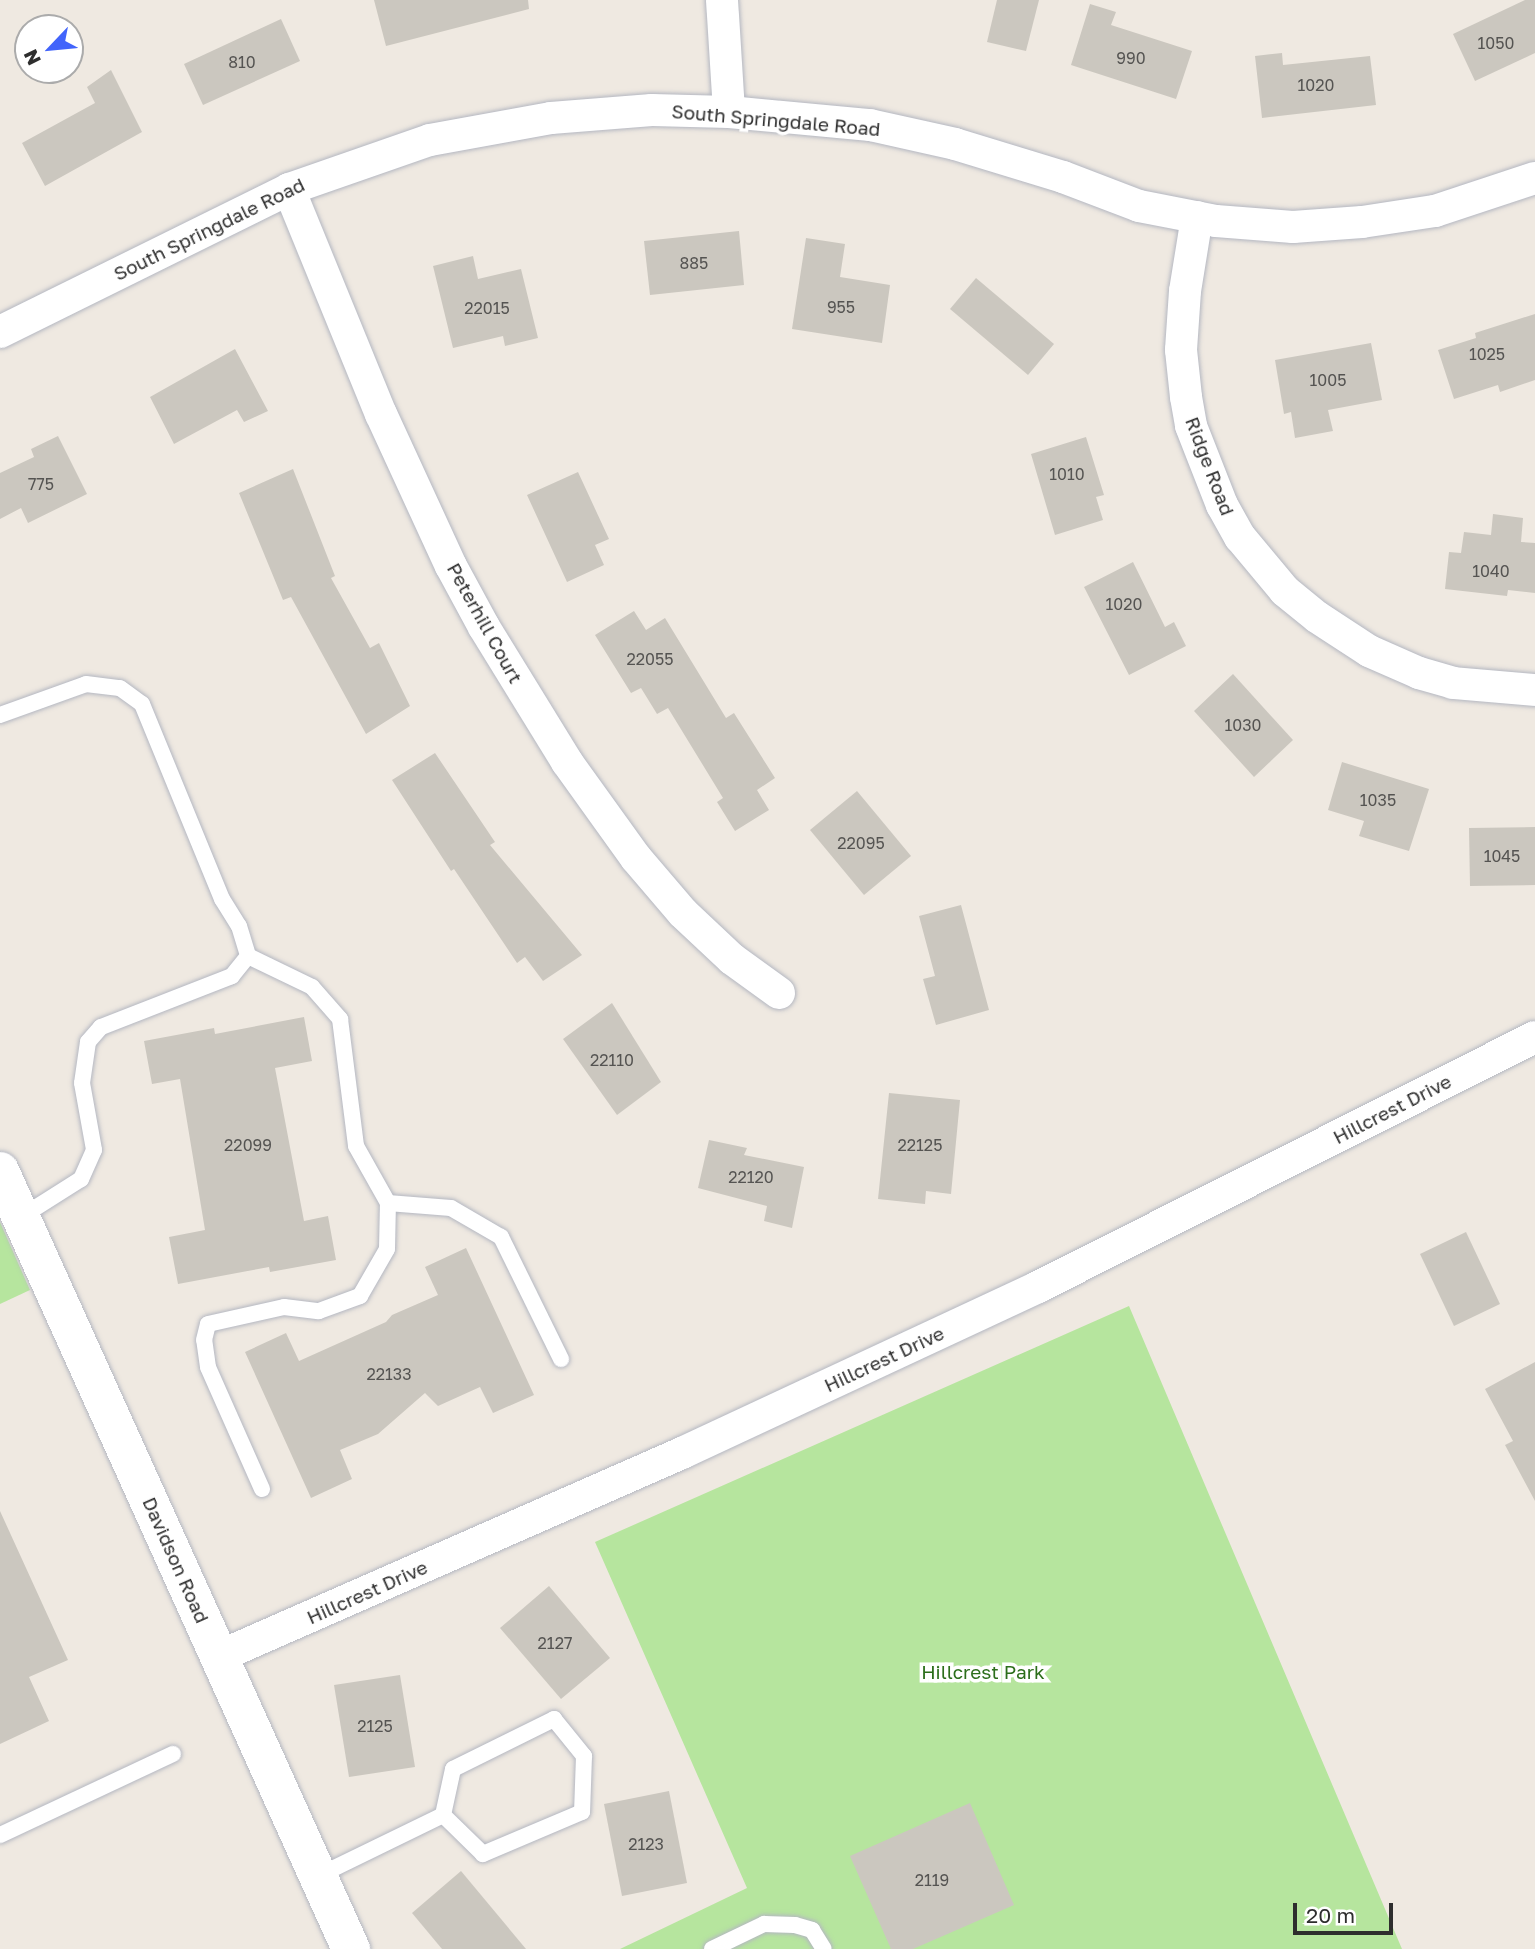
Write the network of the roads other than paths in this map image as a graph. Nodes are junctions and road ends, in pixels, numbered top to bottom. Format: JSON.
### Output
{"nodes":[{"id":1,"x":722,"y":0,"type":"edge"},
{"id":2,"x":729,"y":112,"type":"junction"},
{"id":3,"x":1535,"y":178,"type":"edge"},
{"id":4,"x":289,"y":189,"type":"junction"},
{"id":5,"x":1197,"y":217,"type":"junction"},
{"id":6,"x":0,"y":332,"type":"edge"},
{"id":7,"x":1535,"y":690,"type":"edge"},
{"id":8,"x":0,"y":716,"type":"edge"},
{"id":9,"x":248,"y":956,"type":"junction"},
{"id":10,"x":779,"y":993,"type":"dead end"},
{"id":11,"x":1535,"y":1038,"type":"edge"},
{"id":12,"x":0,"y":1171,"type":"edge"},
{"id":13,"x":388,"y":1203,"type":"junction"},
{"id":14,"x":21,"y":1217,"type":"junction"},
{"id":15,"x":561,"y":1359,"type":"dead end"},
{"id":16,"x":262,"y":1489,"type":"dead end"},
{"id":17,"x":220,"y":1656,"type":"junction"},
{"id":18,"x":173,"y":1754,"type":"dead end"},
{"id":19,"x":443,"y":1815,"type":"junction"},
{"id":20,"x":0,"y":1835,"type":"edge"},
{"id":21,"x":318,"y":1876,"type":"junction"},
{"id":22,"x":351,"y":1949,"type":"edge"},
{"id":23,"x":712,"y":1949,"type":"edge"},
{"id":24,"x":824,"y":1949,"type":"edge"}],
"edges":[{"from":1,"to":2,"type":"street"},
{"from":2,"to":4,"type":"street","name":"South Springdale Road"},
{"from":2,"to":5,"type":"street","name":"South Springdale Road"},
{"from":3,"to":5,"type":"street","name":"South Springdale Road"},
{"from":4,"to":6,"type":"street","name":"South Springdale Road"},
{"from":4,"to":10,"type":"street","name":"Peterhill Court"},
{"from":5,"to":7,"type":"street","name":"Ridge Road"},
{"from":8,"to":9,"type":"lane"},
{"from":9,"to":13,"type":"lane"},
{"from":9,"to":14,"type":"lane"},
{"from":11,"to":17,"type":"street","name":"Hillcrest Drive"},
{"from":12,"to":14,"type":"street","name":"Davidson Road"},
{"from":13,"to":15,"type":"lane"},
{"from":13,"to":16,"type":"lane"},
{"from":14,"to":17,"type":"street","name":"Davidson Road"},
{"from":17,"to":21,"type":"street","name":"Davidson Road"},
{"from":18,"to":20,"type":"lane"},
{"from":19,"to":19,"type":"lane"},
{"from":19,"to":21,"type":"lane"},
{"from":21,"to":22,"type":"street","name":"Davidson Road"},
{"from":23,"to":24,"type":"lane"}]}
